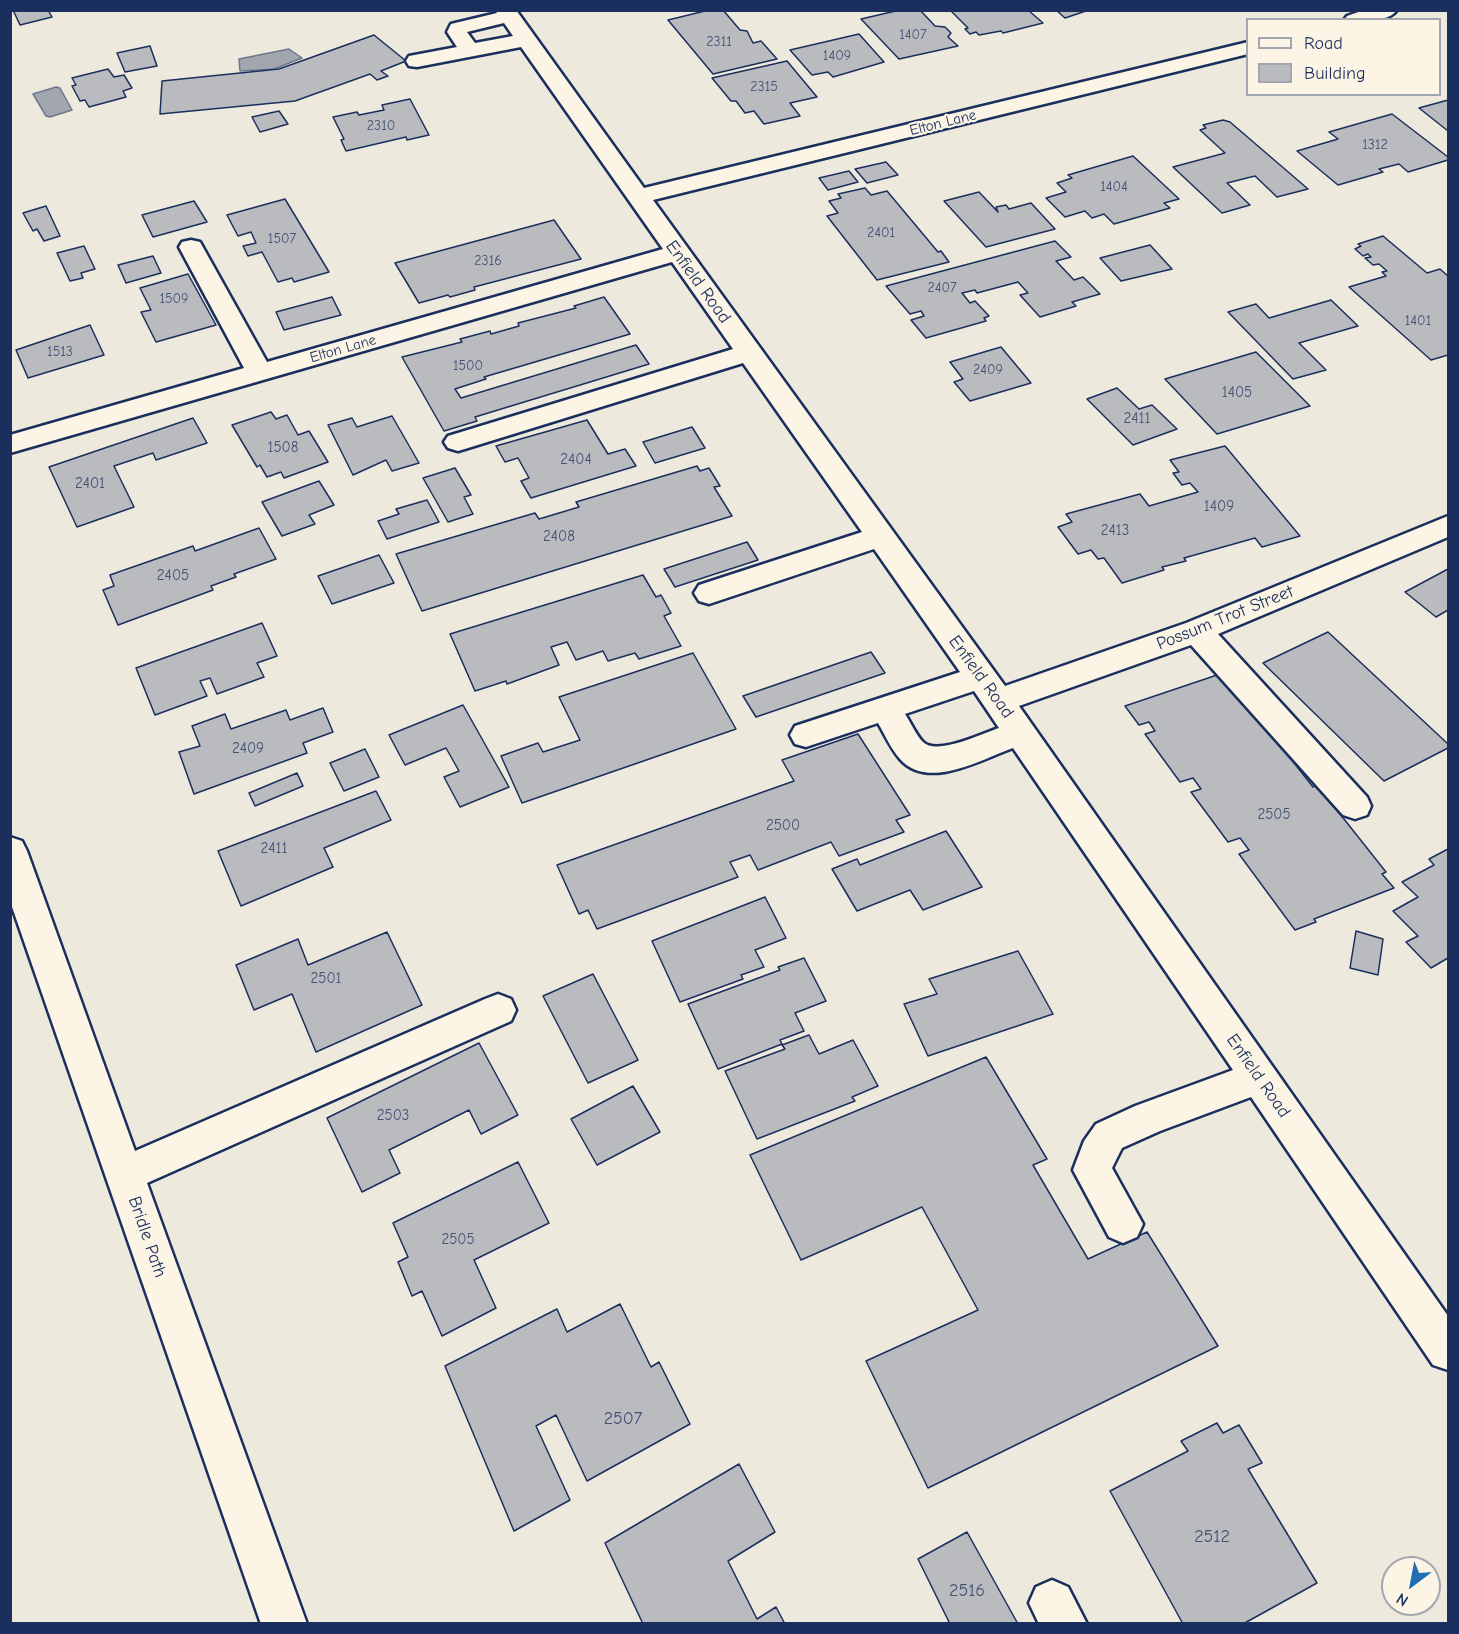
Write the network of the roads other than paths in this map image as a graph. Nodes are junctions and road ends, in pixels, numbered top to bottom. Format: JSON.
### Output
{"nodes":[{"id":1,"x":1387,"y":10,"type":"edge"},
{"id":2,"x":1360,"y":18,"type":"edge"},
{"id":3,"x":513,"y":22,"type":"edge"},
{"id":4,"x":1246,"y":48,"type":"edge"},
{"id":5,"x":470,"y":51,"type":"junction"},
{"id":6,"x":417,"y":61,"type":"dead end"},
{"id":7,"x":637,"y":197,"type":"junction"},
{"id":8,"x":191,"y":247,"type":"dead end"},
{"id":9,"x":676,"y":253,"type":"junction"},
{"id":10,"x":748,"y":353,"type":"junction"},
{"id":11,"x":260,"y":373,"type":"junction"},
{"id":12,"x":458,"y":442,"type":"dead end"},
{"id":13,"x":10,"y":444,"type":"edge"},
{"id":14,"x":1449,"y":526,"type":"edge"},
{"id":15,"x":880,"y":537,"type":"junction"},
{"id":16,"x":710,"y":593,"type":"dead end"},
{"id":17,"x":1197,"y":631,"type":"junction"},
{"id":18,"x":980,"y":676,"type":"junction"},
{"id":19,"x":998,"y":701,"type":"junction"},
{"id":20,"x":885,"y":709,"type":"junction"},
{"id":21,"x":1020,"y":733,"type":"junction"},
{"id":22,"x":806,"y":735,"type":"dead end"},
{"id":23,"x":1355,"y":806,"type":"dead end"},
{"id":24,"x":10,"y":851,"type":"edge"},
{"id":25,"x":498,"y":1010,"type":"dead end"},
{"id":26,"x":1259,"y":1077,"type":"junction"},
{"id":27,"x":125,"y":1174,"type":"junction"},
{"id":28,"x":1123,"y":1224,"type":"dead end"},
{"id":29,"x":1449,"y":1350,"type":"edge"},
{"id":30,"x":284,"y":1623,"type":"edge"}],
"edges":[{"from":1,"to":2,"type":"street"},
{"from":3,"to":5,"type":"street"},
{"from":3,"to":5,"type":"street"},
{"from":3,"to":7,"type":"street","name":"Enfield Road"},
{"from":4,"to":7,"type":"street","name":"Elton Lane"},
{"from":5,"to":6,"type":"street"},
{"from":7,"to":9,"type":"street","name":"Enfield Road"},
{"from":8,"to":11,"type":"street"},
{"from":9,"to":10,"type":"street","name":"Enfield Road"},
{"from":9,"to":11,"type":"street","name":"Elton Lane"},
{"from":10,"to":12,"type":"street"},
{"from":10,"to":15,"type":"street","name":"Enfield Road"},
{"from":11,"to":13,"type":"street","name":"Elton Lane"},
{"from":14,"to":17,"type":"street","name":"Possum Trot Street"},
{"from":15,"to":16,"type":"street"},
{"from":15,"to":18,"type":"street","name":"Enfield Road"},
{"from":17,"to":19,"type":"street","name":"Possum Trot Street"},
{"from":17,"to":23,"type":"street"},
{"from":18,"to":19,"type":"street","name":"Enfield Road"},
{"from":18,"to":20,"type":"street"},
{"from":19,"to":21,"type":"street","name":"Enfield Road"},
{"from":20,"to":21,"type":"street"},
{"from":20,"to":22,"type":"street"},
{"from":21,"to":26,"type":"street","name":"Enfield Road"},
{"from":24,"to":27,"type":"street","name":"Bridle Path"},
{"from":25,"to":27,"type":"street"},
{"from":26,"to":28,"type":"street"},
{"from":26,"to":29,"type":"street","name":"Enfield Road"},
{"from":27,"to":30,"type":"street","name":"Bridle Path"}]}
